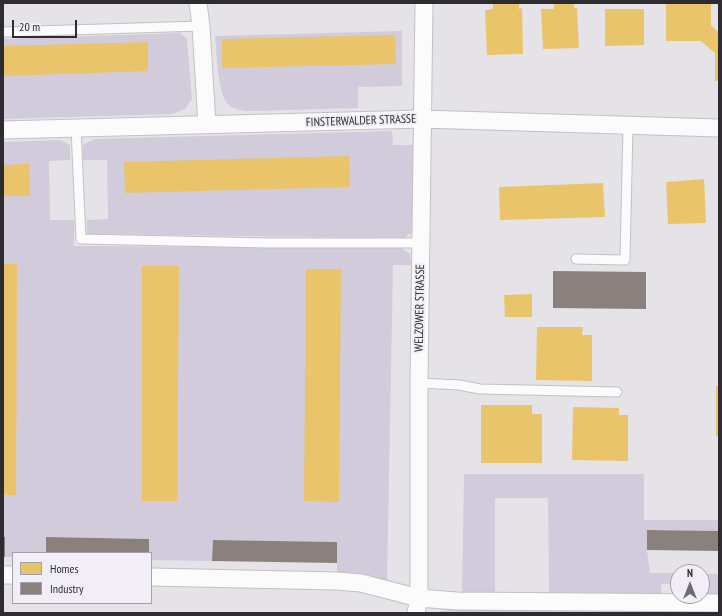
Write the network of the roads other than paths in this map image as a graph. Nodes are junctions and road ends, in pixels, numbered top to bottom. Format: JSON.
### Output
{"nodes":[{"id":1,"x":198,"y":3,"type":"edge"},
{"id":2,"x":424,"y":3,"type":"edge"},
{"id":3,"x":201,"y":26,"type":"junction"},
{"id":4,"x":3,"y":32,"type":"edge"},
{"id":5,"x":422,"y":119,"type":"junction"},
{"id":6,"x":207,"y":125,"type":"junction"},
{"id":7,"x":628,"y":126,"type":"junction"},
{"id":8,"x":76,"y":128,"type":"junction"},
{"id":9,"x":719,"y":128,"type":"edge"},
{"id":10,"x":3,"y":130,"type":"edge"},
{"id":11,"x":421,"y":243,"type":"junction"},
{"id":12,"x":576,"y":259,"type":"dead end"},
{"id":13,"x":419,"y":383,"type":"junction"},
{"id":14,"x":617,"y":392,"type":"dead end"},
{"id":15,"x":152,"y":577,"type":"edge"},
{"id":16,"x":719,"y":603,"type":"edge"},
{"id":17,"x":417,"y":606,"type":"edge"}],
"edges":[{"from":1,"to":3,"type":"street"},
{"from":2,"to":5,"type":"street","name":"WELZOWER STRASSE"},
{"from":3,"to":4,"type":"lane"},
{"from":3,"to":6,"type":"street"},
{"from":5,"to":6,"type":"street","name":"FINSTERWALDER STRASSE"},
{"from":5,"to":7,"type":"street","name":"FINSTERWALDER STRASSE"},
{"from":5,"to":11,"type":"street","name":"WELZOWER STRASSE"},
{"from":6,"to":8,"type":"street","name":"FINSTERWALDER STRASSE"},
{"from":7,"to":9,"type":"street","name":"FINSTERWALDER STRASSE"},
{"from":7,"to":12,"type":"lane"},
{"from":8,"to":10,"type":"street","name":"FINSTERWALDER STRASSE"},
{"from":8,"to":11,"type":"lane"},
{"from":11,"to":13,"type":"street","name":"WELZOWER STRASSE"},
{"from":13,"to":14,"type":"lane"},
{"from":13,"to":17,"type":"street","name":"WELZOWER STRASSE"},
{"from":15,"to":17,"type":"street"},
{"from":16,"to":17,"type":"street"}]}
